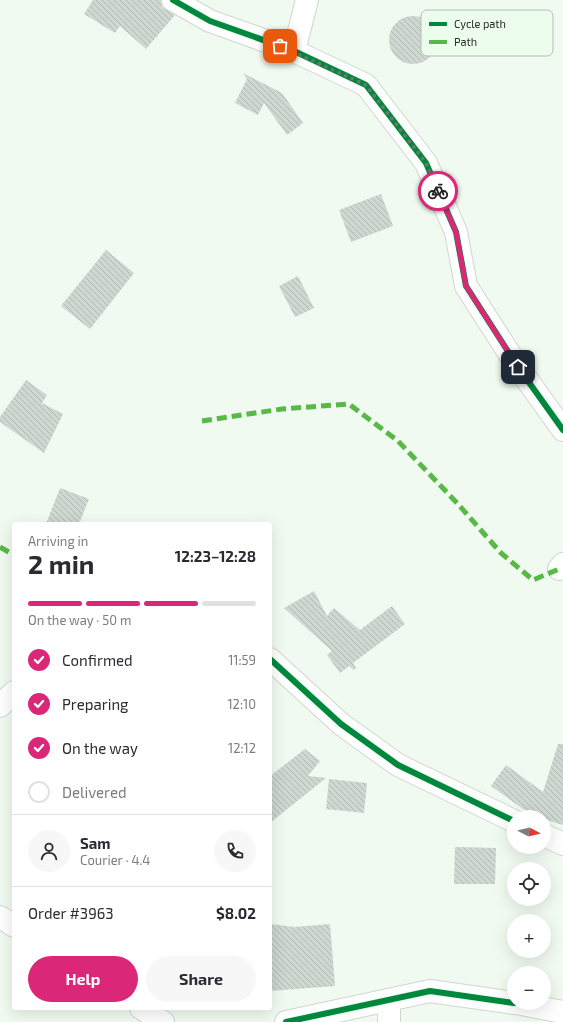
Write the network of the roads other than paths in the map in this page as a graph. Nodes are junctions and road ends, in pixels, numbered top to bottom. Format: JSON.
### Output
{"nodes":[{"id":1,"x":173,"y":0,"type":"edge"},
{"id":2,"x":306,"y":0,"type":"edge"},
{"id":3,"x":294,"y":51,"type":"junction"},
{"id":4,"x":563,"y":430,"type":"edge"},
{"id":5,"x":272,"y":660,"type":"edge"},
{"id":6,"x":12,"y":694,"type":"edge"},
{"id":7,"x":0,"y":706,"type":"edge"},
{"id":8,"x":507,"y":818,"type":"edge"},
{"id":9,"x":551,"y":838,"type":"edge"},
{"id":10,"x":563,"y":844,"type":"edge"},
{"id":11,"x":0,"y":917,"type":"edge"},
{"id":12,"x":12,"y":925,"type":"edge"},
{"id":13,"x":389,"y":1000,"type":"junction"},
{"id":14,"x":507,"y":1002,"type":"edge"},
{"id":15,"x":144,"y":1010,"type":"edge"},
{"id":16,"x":551,"y":1010,"type":"edge"},
{"id":17,"x":563,"y":1012,"type":"edge"},
{"id":18,"x":163,"y":1022,"type":"edge"},
{"id":19,"x":286,"y":1022,"type":"edge"},
{"id":20,"x":389,"y":1022,"type":"edge"}],
"edges":[{"from":1,"to":3,"type":"street"},
{"from":2,"to":3,"type":"street"},
{"from":3,"to":4,"type":"street"},
{"from":5,"to":8,"type":"street"},
{"from":6,"to":7,"type":"street"},
{"from":9,"to":10,"type":"street"},
{"from":11,"to":12,"type":"street"},
{"from":13,"to":14,"type":"street"},
{"from":13,"to":19,"type":"street"},
{"from":13,"to":20,"type":"street"},
{"from":15,"to":18,"type":"street"},
{"from":16,"to":17,"type":"street"}]}
